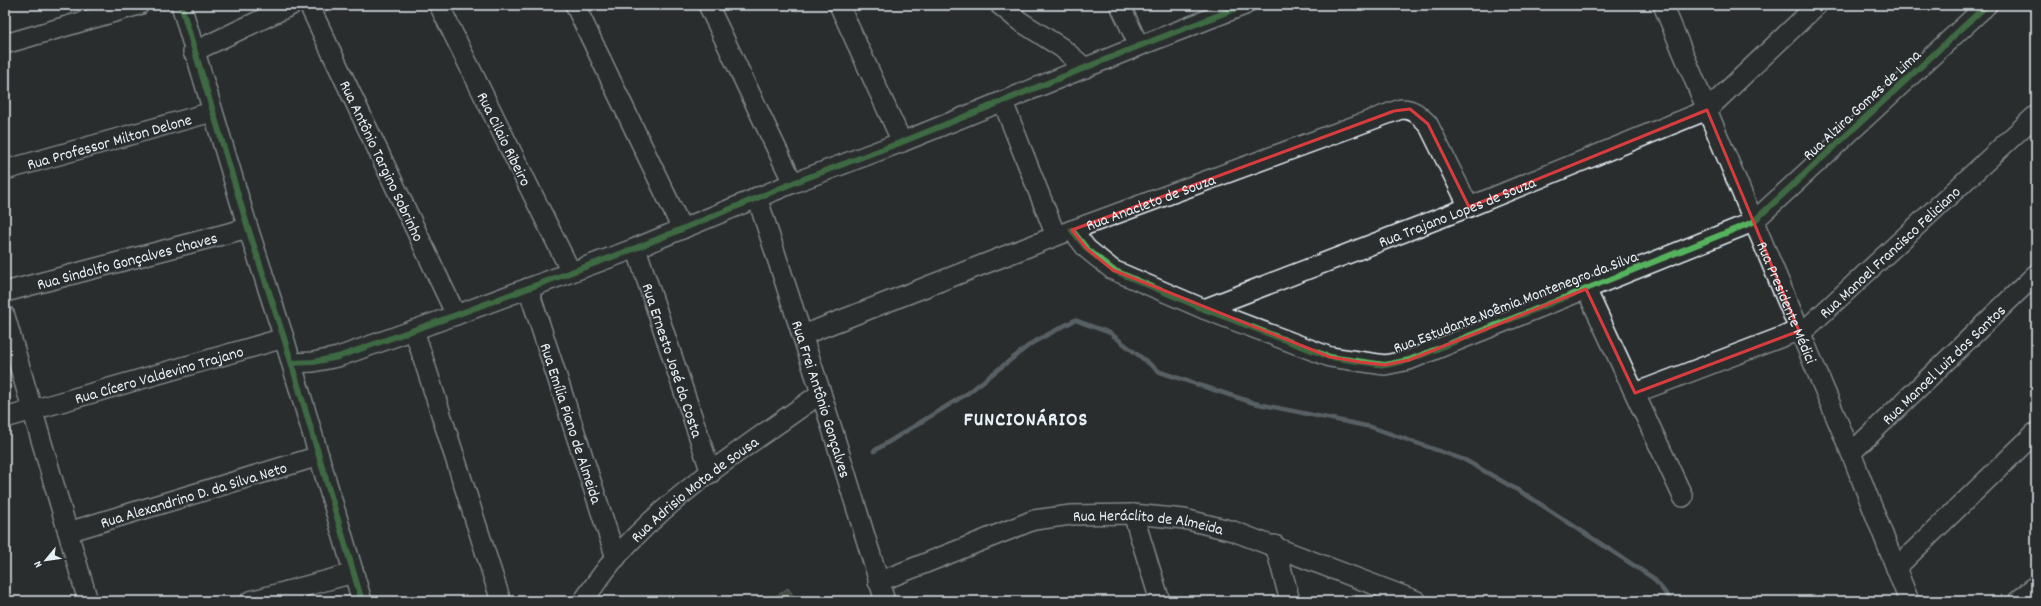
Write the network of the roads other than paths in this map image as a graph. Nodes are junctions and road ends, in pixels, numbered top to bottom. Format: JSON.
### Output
{"nodes":[{"id":1,"x":140,"y":5,"type":"edge"},
{"id":2,"x":181,"y":5,"type":"edge"},
{"id":3,"x":292,"y":5,"type":"edge"},
{"id":4,"x":308,"y":5,"type":"edge"},
{"id":5,"x":439,"y":5,"type":"edge"},
{"id":6,"x":575,"y":5,"type":"edge"},
{"id":7,"x":708,"y":5,"type":"edge"},
{"id":8,"x":839,"y":5,"type":"edge"},
{"id":9,"x":1000,"y":5,"type":"edge"},
{"id":10,"x":1120,"y":5,"type":"edge"},
{"id":11,"x":1246,"y":5,"type":"edge"},
{"id":12,"x":1663,"y":5,"type":"edge"},
{"id":13,"x":1817,"y":5,"type":"edge"},
{"id":14,"x":1987,"y":5,"type":"edge"},
{"id":15,"x":5,"y":44,"type":"edge"},
{"id":16,"x":1139,"y":46,"type":"junction"},
{"id":17,"x":193,"y":52,"type":"junction"},
{"id":18,"x":1085,"y":68,"type":"junction"},
{"id":19,"x":1003,"y":102,"type":"junction"},
{"id":20,"x":1707,"y":110,"type":"junction"},
{"id":21,"x":212,"y":112,"type":"junction"},
{"id":22,"x":2036,"y":115,"type":"edge"},
{"id":23,"x":902,"y":142,"type":"junction"},
{"id":24,"x":5,"y":170,"type":"edge"},
{"id":25,"x":793,"y":183,"type":"junction"},
{"id":26,"x":757,"y":197,"type":"junction"},
{"id":27,"x":1468,"y":207,"type":"junction"},
{"id":28,"x":1753,"y":222,"type":"junction"},
{"id":29,"x":248,"y":228,"type":"junction"},
{"id":30,"x":682,"y":229,"type":"junction"},
{"id":31,"x":1064,"y":233,"type":"junction"},
{"id":32,"x":636,"y":248,"type":"junction"},
{"id":33,"x":571,"y":272,"type":"junction"},
{"id":34,"x":2036,"y":274,"type":"edge"},
{"id":35,"x":528,"y":288,"type":"junction"},
{"id":36,"x":1586,"y":289,"type":"junction"},
{"id":37,"x":5,"y":292,"type":"edge"},
{"id":38,"x":1204,"y":309,"type":"junction"},
{"id":39,"x":456,"y":315,"type":"junction"},
{"id":40,"x":5,"y":316,"type":"edge"},
{"id":41,"x":414,"y":330,"type":"junction"},
{"id":42,"x":1799,"y":332,"type":"junction"},
{"id":43,"x":803,"y":335,"type":"junction"},
{"id":44,"x":284,"y":338,"type":"junction"},
{"id":45,"x":292,"y":363,"type":"junction"},
{"id":46,"x":822,"y":393,"type":"junction"},
{"id":47,"x":1635,"y":393,"type":"junction"},
{"id":48,"x":33,"y":410,"type":"junction"},
{"id":49,"x":5,"y":418,"type":"edge"},
{"id":50,"x":2036,"y":432,"type":"edge"},
{"id":51,"x":1850,"y":453,"type":"junction"},
{"id":52,"x":320,"y":456,"type":"junction"},
{"id":53,"x":711,"y":473,"type":"junction"},
{"id":54,"x":1683,"y":497,"type":"dead end"},
{"id":55,"x":1133,"y":514,"type":"junction"},
{"id":56,"x":68,"y":532,"type":"junction"},
{"id":57,"x":1275,"y":545,"type":"junction"},
{"id":58,"x":616,"y":558,"type":"junction"},
{"id":59,"x":1896,"y":568,"type":"junction"},
{"id":60,"x":354,"y":573,"type":"junction"},
{"id":61,"x":878,"y":582,"type":"junction"},
{"id":62,"x":2036,"y":585,"type":"edge"},
{"id":63,"x":88,"y":601,"type":"edge"},
{"id":64,"x":250,"y":601,"type":"edge"},
{"id":65,"x":362,"y":601,"type":"edge"},
{"id":66,"x":501,"y":601,"type":"edge"},
{"id":67,"x":583,"y":601,"type":"edge"},
{"id":68,"x":885,"y":601,"type":"edge"},
{"id":69,"x":1160,"y":601,"type":"edge"},
{"id":70,"x":1290,"y":601,"type":"edge"},
{"id":71,"x":1415,"y":601,"type":"edge"},
{"id":72,"x":1909,"y":601,"type":"edge"},
{"id":73,"x":2018,"y":601,"type":"edge"}],
"edges":[{"from":1,"to":15,"type":"street"},
{"from":2,"to":17,"type":"street"},
{"from":3,"to":17,"type":"street"},
{"from":4,"to":39,"type":"street","name":"Rua Antônio Targino Sobrinho"},
{"from":5,"to":33,"type":"street","name":"Rua Cilaio Ribeiro"},
{"from":6,"to":30,"type":"street"},
{"from":7,"to":25,"type":"street"},
{"from":8,"to":23,"type":"street"},
{"from":9,"to":18,"type":"street"},
{"from":10,"to":16,"type":"street"},
{"from":11,"to":16,"type":"street"},
{"from":12,"to":20,"type":"street","name":"Rua Presidente Médici"},
{"from":13,"to":20,"type":"street"},
{"from":14,"to":28,"type":"street","name":"Rua Alzira Gomes de Lima"},
{"from":16,"to":18,"type":"street"},
{"from":17,"to":21,"type":"street"},
{"from":18,"to":19,"type":"street"},
{"from":19,"to":23,"type":"street"},
{"from":19,"to":31,"type":"street","name":"Rua Estudante Noêmia Montenegro da Silva"},
{"from":20,"to":27,"type":"street","name":"Rua Trajano Lopes de Souza"},
{"from":20,"to":28,"type":"street","name":"Rua Presidente Médici"},
{"from":21,"to":24,"type":"street","name":"Rua Professor Milton Delone"},
{"from":21,"to":29,"type":"street"},
{"from":22,"to":42,"type":"street","name":"Rua Manoel Francisco Feliciano"},
{"from":23,"to":25,"type":"street"},
{"from":25,"to":26,"type":"street"},
{"from":26,"to":30,"type":"street"},
{"from":26,"to":43,"type":"street","name":"Rua Frei Antônio Gonçalves"},
{"from":27,"to":31,"type":"street","name":"Rua Anacleto de Souza"},
{"from":27,"to":38,"type":"street","name":"Rua Trajano Lopes de Souza"},
{"from":28,"to":36,"type":"street","name":"Rua Estudante Noêmia Montenegro da Silva"},
{"from":28,"to":42,"type":"street","name":"Rua Presidente Médici"},
{"from":29,"to":37,"type":"street","name":"Rua Sindolfo Gonçalves Chaves"},
{"from":29,"to":44,"type":"street"},
{"from":30,"to":32,"type":"street"},
{"from":31,"to":38,"type":"street","name":"Rua Estudante Noêmia Montenegro da Silva"},
{"from":31,"to":43,"type":"street","name":"Rua Anacleto de Souza"},
{"from":32,"to":33,"type":"street"},
{"from":32,"to":53,"type":"street","name":"Rua Ernesto José da Costa"},
{"from":33,"to":35,"type":"street"},
{"from":34,"to":51,"type":"street","name":"Rua Manoel Luiz dos Santos"},
{"from":35,"to":39,"type":"street"},
{"from":35,"to":58,"type":"street","name":"Rua Emília Piano de Almeida"},
{"from":36,"to":38,"type":"street","name":"Rua Estudante Noêmia Montenegro da Silva"},
{"from":36,"to":47,"type":"street"},
{"from":39,"to":41,"type":"street"},
{"from":40,"to":48,"type":"street"},
{"from":41,"to":45,"type":"street"},
{"from":41,"to":66,"type":"street"},
{"from":42,"to":47,"type":"street","name":"Rua Manoel Francisco Feliciano"},
{"from":42,"to":51,"type":"street","name":"Rua Presidente Médici"},
{"from":43,"to":46,"type":"street","name":"Rua Frei Antônio Gonçalves"},
{"from":44,"to":45,"type":"street"},
{"from":44,"to":48,"type":"street","name":"Rua Cícero Valdevino Trajano"},
{"from":45,"to":52,"type":"street"},
{"from":46,"to":53,"type":"street","name":"Rua Adrisio Mota de Sousa"},
{"from":46,"to":61,"type":"street","name":"Rua Frei Antônio Gonçalves"},
{"from":47,"to":54,"type":"street"},
{"from":48,"to":49,"type":"street","name":"Rua Cícero Valdevino Trajano"},
{"from":48,"to":56,"type":"street"},
{"from":50,"to":59,"type":"street"},
{"from":51,"to":59,"type":"street","name":"Rua Presidente Médici"},
{"from":52,"to":56,"type":"street","name":"Rua Alexandrino D. da Silva Neto"},
{"from":52,"to":60,"type":"street"},
{"from":53,"to":58,"type":"street","name":"Rua Adrisio Mota de Sousa"},
{"from":55,"to":57,"type":"street","name":"Rua Heráclito de Almeida"},
{"from":55,"to":61,"type":"street","name":"Rua Heráclito de Almeida"},
{"from":55,"to":69,"type":"street"},
{"from":56,"to":63,"type":"street"},
{"from":57,"to":70,"type":"street"},
{"from":57,"to":71,"type":"street","name":"Rua Heráclito de Almeida"},
{"from":58,"to":67,"type":"street","name":"Rua Adrisio Mota de Sousa"},
{"from":59,"to":72,"type":"street","name":"Rua Presidente Médici"},
{"from":60,"to":64,"type":"street"},
{"from":60,"to":65,"type":"street"},
{"from":61,"to":68,"type":"street","name":"Rua Frei Antônio Gonçalves"},
{"from":62,"to":73,"type":"street"}]}
